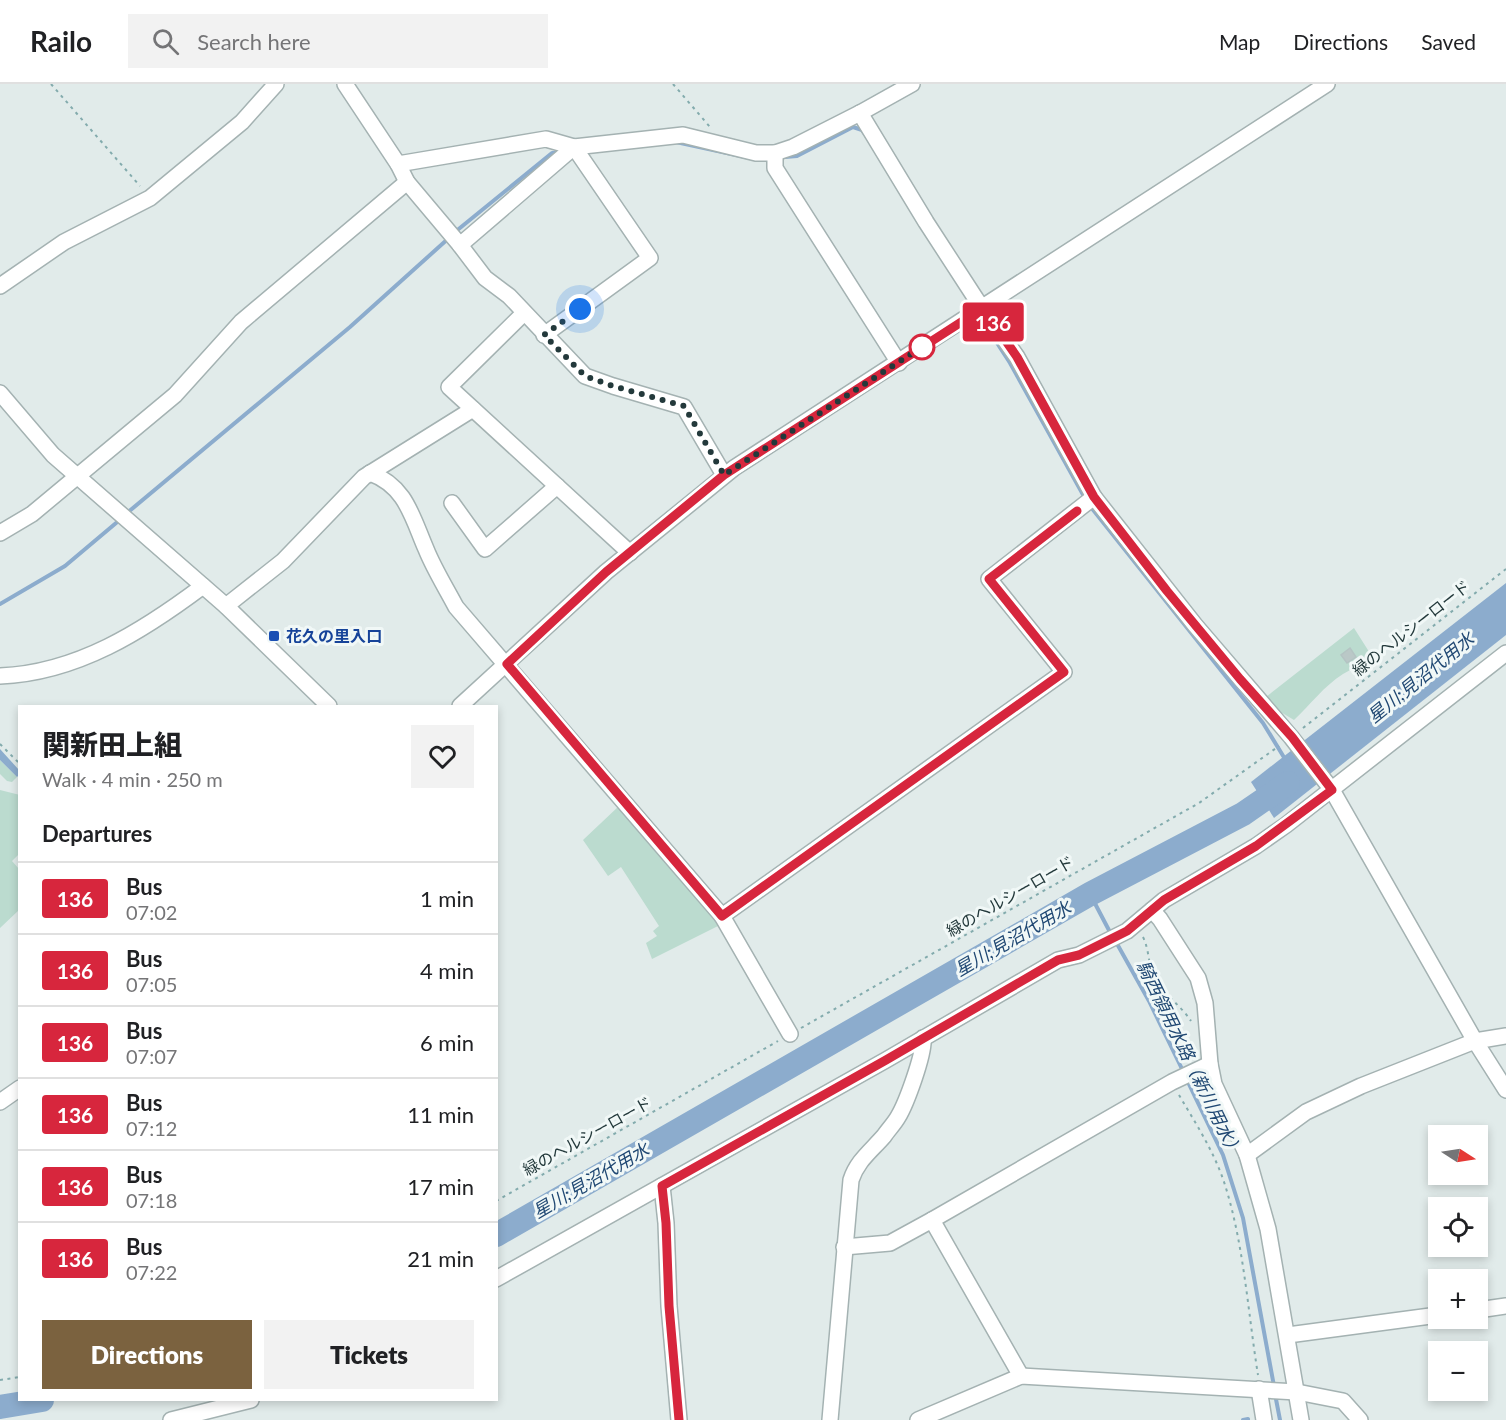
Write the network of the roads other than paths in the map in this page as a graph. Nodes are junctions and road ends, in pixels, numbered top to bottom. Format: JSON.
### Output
{"nodes":[{"id":1,"x":276,"y":84,"type":"edge"},
{"id":2,"x":345,"y":84,"type":"edge"},
{"id":3,"x":912,"y":84,"type":"edge"},
{"id":4,"x":1327,"y":84,"type":"edge"},
{"id":5,"x":860,"y":113,"type":"junction"},
{"id":6,"x":574,"y":147,"type":"junction"},
{"id":7,"x":775,"y":153,"type":"junction"},
{"id":8,"x":398,"y":164,"type":"junction"},
{"id":9,"x":407,"y":182,"type":"junction"},
{"id":10,"x":460,"y":245,"type":"junction"},
{"id":11,"x":0,"y":286,"type":"edge"},
{"id":12,"x":983,"y":308,"type":"junction"},
{"id":13,"x":524,"y":313,"type":"junction"},
{"id":14,"x":544,"y":335,"type":"junction"},
{"id":15,"x":899,"y":363,"type":"junction"},
{"id":16,"x":0,"y":393,"type":"edge"},
{"id":17,"x":473,"y":409,"type":"junction"},
{"id":18,"x":370,"y":473,"type":"junction"},
{"id":19,"x":724,"y":475,"type":"junction"},
{"id":20,"x":77,"y":477,"type":"junction"},
{"id":21,"x":557,"y":486,"type":"junction"},
{"id":22,"x":1094,"y":497,"type":"junction"},
{"id":23,"x":452,"y":503,"type":"dead end"},
{"id":24,"x":0,"y":533,"type":"edge"},
{"id":25,"x":630,"y":553,"type":"junction"},
{"id":26,"x":202,"y":586,"type":"junction"},
{"id":27,"x":226,"y":606,"type":"junction"},
{"id":28,"x":1506,"y":653,"type":"edge"},
{"id":29,"x":507,"y":664,"type":"junction"},
{"id":30,"x":0,"y":676,"type":"edge"},
{"id":31,"x":328,"y":705,"type":"edge"},
{"id":32,"x":461,"y":705,"type":"edge"},
{"id":33,"x":1330,"y":786,"type":"junction"},
{"id":34,"x":1152,"y":910,"type":"junction"},
{"id":35,"x":722,"y":916,"type":"junction"},
{"id":36,"x":790,"y":1034,"type":"road end"},
{"id":37,"x":1506,"y":1036,"type":"edge"},
{"id":38,"x":923,"y":1038,"type":"junction"},
{"id":39,"x":1474,"y":1041,"type":"junction"},
{"id":40,"x":1203,"y":1067,"type":"junction"},
{"id":41,"x":18,"y":1089,"type":"edge"},
{"id":42,"x":1506,"y":1090,"type":"edge"},
{"id":43,"x":0,"y":1102,"type":"edge"},
{"id":44,"x":1247,"y":1155,"type":"junction"},
{"id":45,"x":662,"y":1186,"type":"junction"},
{"id":46,"x":932,"y":1221,"type":"junction"},
{"id":47,"x":844,"y":1247,"type":"junction"},
{"id":48,"x":498,"y":1278,"type":"edge"},
{"id":49,"x":1506,"y":1306,"type":"edge"},
{"id":50,"x":1488,"y":1309,"type":"edge"},
{"id":51,"x":1428,"y":1316,"type":"edge"},
{"id":52,"x":1288,"y":1335,"type":"junction"},
{"id":53,"x":1021,"y":1376,"type":"junction"},
{"id":54,"x":1261,"y":1386,"type":"junction"},
{"id":55,"x":1294,"y":1392,"type":"junction"},
{"id":56,"x":246,"y":1401,"type":"edge"},
{"id":57,"x":171,"y":1420,"type":"edge"},
{"id":58,"x":679,"y":1420,"type":"edge"},
{"id":59,"x":830,"y":1420,"type":"edge"},
{"id":60,"x":918,"y":1420,"type":"edge"},
{"id":61,"x":1264,"y":1420,"type":"edge"},
{"id":62,"x":1301,"y":1420,"type":"edge"},
{"id":63,"x":1360,"y":1420,"type":"edge"}],
"edges":[{"from":1,"to":11,"type":"street"},
{"from":2,"to":8,"type":"street"},
{"from":3,"to":5,"type":"street"},
{"from":4,"to":12,"type":"street"},
{"from":5,"to":7,"type":"street"},
{"from":5,"to":12,"type":"street"},
{"from":6,"to":7,"type":"street"},
{"from":6,"to":8,"type":"street"},
{"from":6,"to":10,"type":"street"},
{"from":6,"to":14,"type":"street"},
{"from":7,"to":15,"type":"street"},
{"from":8,"to":9,"type":"street"},
{"from":9,"to":10,"type":"street"},
{"from":9,"to":20,"type":"street"},
{"from":10,"to":13,"type":"street"},
{"from":12,"to":15,"type":"street"},
{"from":12,"to":22,"type":"street"},
{"from":13,"to":14,"type":"street"},
{"from":13,"to":17,"type":"street"},
{"from":14,"to":19,"type":"street"},
{"from":15,"to":19,"type":"street"},
{"from":16,"to":20,"type":"street"},
{"from":17,"to":18,"type":"street"},
{"from":17,"to":21,"type":"street"},
{"from":18,"to":27,"type":"street"},
{"from":18,"to":29,"type":"street"},
{"from":19,"to":25,"type":"street"},
{"from":20,"to":24,"type":"street"},
{"from":20,"to":26,"type":"street"},
{"from":21,"to":23,"type":"street"},
{"from":21,"to":25,"type":"street"},
{"from":22,"to":33,"type":"street"},
{"from":22,"to":35,"type":"street"},
{"from":25,"to":29,"type":"street"},
{"from":26,"to":27,"type":"street"},
{"from":26,"to":30,"type":"street"},
{"from":27,"to":31,"type":"street"},
{"from":28,"to":33,"type":"street"},
{"from":29,"to":32,"type":"street"},
{"from":29,"to":35,"type":"street"},
{"from":33,"to":34,"type":"street"},
{"from":33,"to":39,"type":"street"},
{"from":34,"to":38,"type":"street"},
{"from":34,"to":40,"type":"street"},
{"from":35,"to":36,"type":"street"},
{"from":37,"to":39,"type":"street"},
{"from":38,"to":45,"type":"street"},
{"from":38,"to":47,"type":"street"},
{"from":39,"to":42,"type":"street"},
{"from":39,"to":44,"type":"street"},
{"from":40,"to":44,"type":"street"},
{"from":40,"to":46,"type":"street"},
{"from":41,"to":43,"type":"street"},
{"from":44,"to":52,"type":"street"},
{"from":45,"to":48,"type":"street"},
{"from":45,"to":58,"type":"street"},
{"from":46,"to":47,"type":"street"},
{"from":46,"to":53,"type":"street"},
{"from":47,"to":59,"type":"street"},
{"from":49,"to":50,"type":"street"},
{"from":51,"to":52,"type":"street"},
{"from":52,"to":55,"type":"street"},
{"from":53,"to":54,"type":"street"},
{"from":53,"to":60,"type":"street"},
{"from":54,"to":55,"type":"street"},
{"from":54,"to":61,"type":"street"},
{"from":55,"to":62,"type":"street"},
{"from":55,"to":63,"type":"street"},
{"from":56,"to":57,"type":"street"}]}
